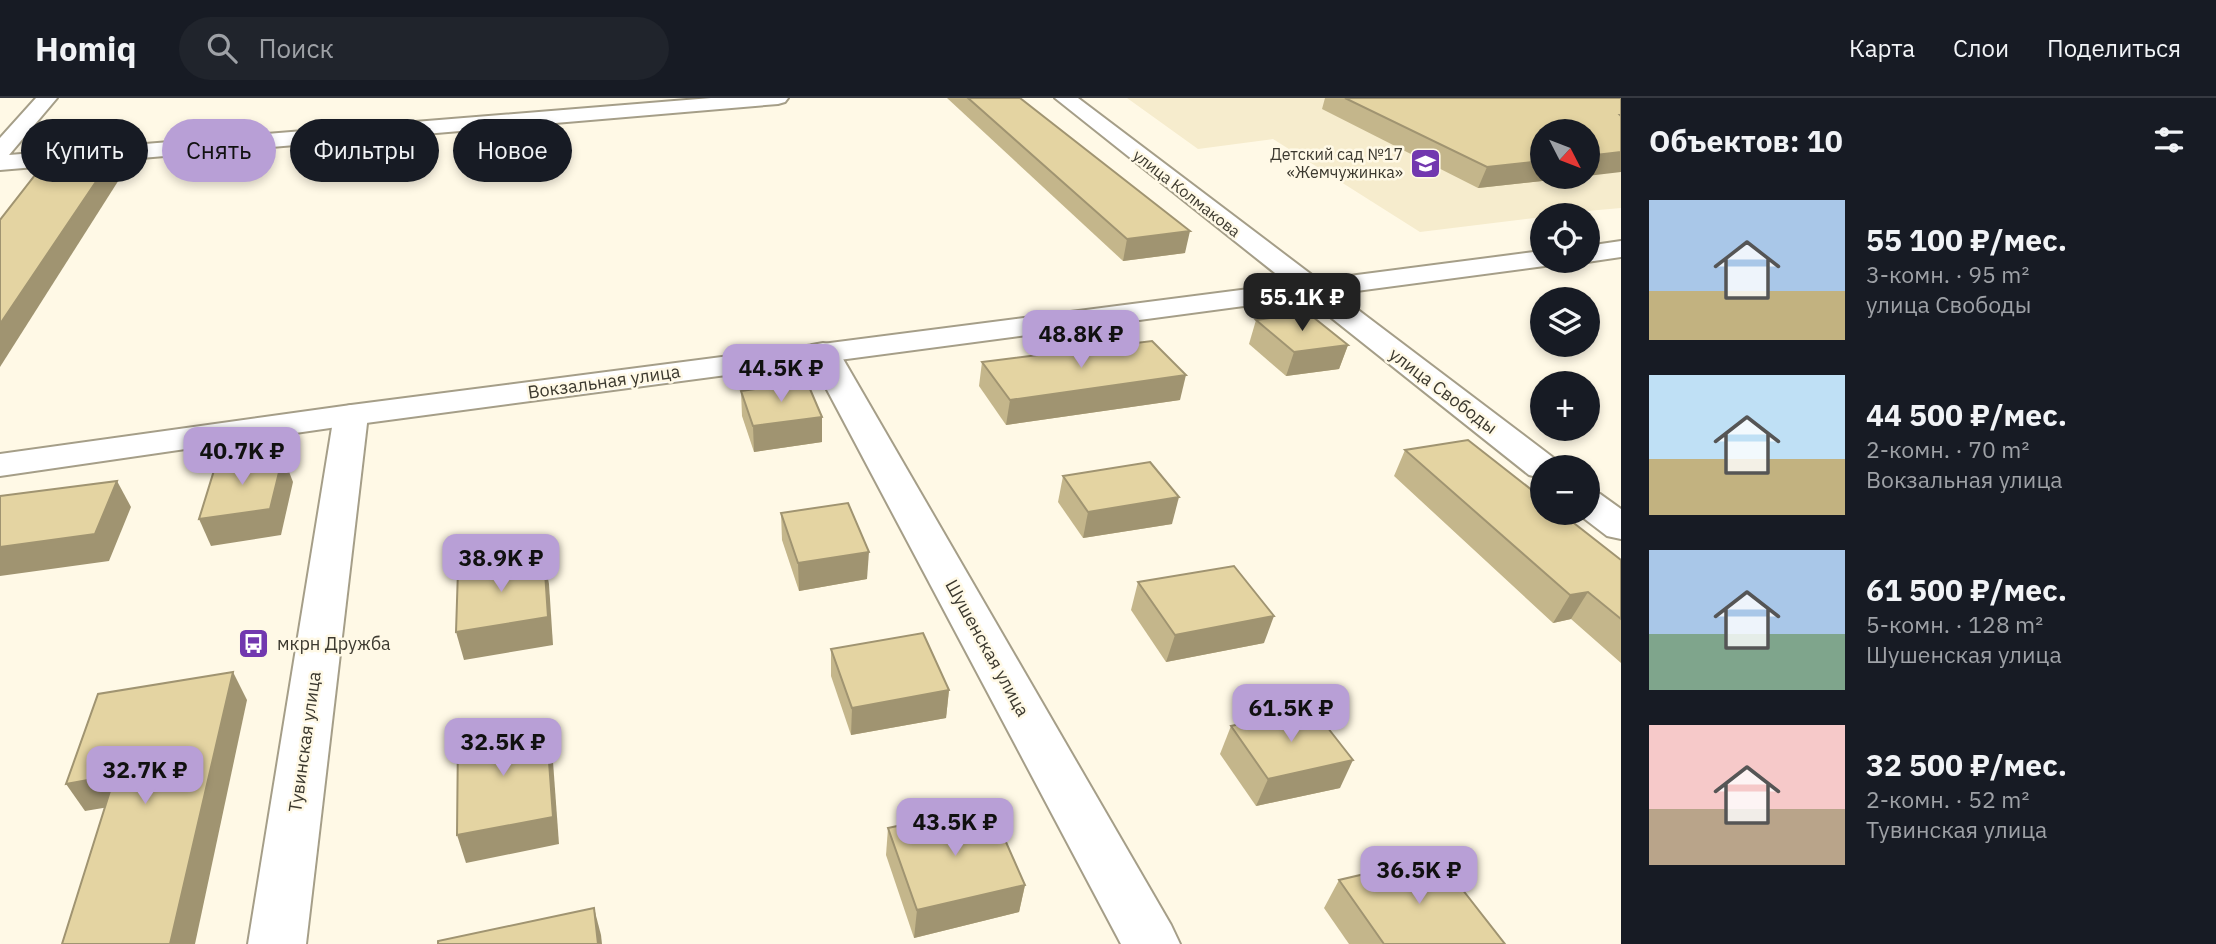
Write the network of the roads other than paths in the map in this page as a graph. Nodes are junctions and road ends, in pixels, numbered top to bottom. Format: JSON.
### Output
{"nodes":[{"id":1,"x":47,"y":98,"type":"edge"},
{"id":2,"x":778,"y":98,"type":"edge"},
{"id":3,"x":1065,"y":98,"type":"edge"},
{"id":4,"x":0,"y":152,"type":"edge"},
{"id":5,"x":0,"y":163,"type":"edge"},
{"id":6,"x":1621,"y":249,"type":"edge"},
{"id":7,"x":1600,"y":252,"type":"edge"},
{"id":8,"x":1530,"y":261,"type":"edge"},
{"id":9,"x":1309,"y":289,"type":"junction"},
{"id":10,"x":822,"y":352,"type":"junction"},
{"id":11,"x":351,"y":415,"type":"junction"},
{"id":12,"x":1530,"y":458,"type":"edge"},
{"id":13,"x":0,"y":465,"type":"edge"},
{"id":14,"x":1600,"y":512,"type":"edge"},
{"id":15,"x":1621,"y":527,"type":"edge"},
{"id":16,"x":277,"y":944,"type":"edge"},
{"id":17,"x":1151,"y":944,"type":"edge"}],
"edges":[{"from":1,"to":4,"type":"street"},
{"from":2,"to":5,"type":"street"},
{"from":3,"to":9,"type":"street","name":"улица Колмакова"},
{"from":6,"to":7,"type":"street"},
{"from":8,"to":9,"type":"street","name":"Вокзальная улица"},
{"from":9,"to":10,"type":"street","name":"Вокзальная улица"},
{"from":9,"to":12,"type":"street","name":"улица Свободы"},
{"from":10,"to":11,"type":"street","name":"Вокзальная улица"},
{"from":10,"to":17,"type":"street","name":"Шушенская улица"},
{"from":11,"to":13,"type":"street","name":"Вокзальная улица"},
{"from":11,"to":16,"type":"street","name":"Тувинская улица"},
{"from":14,"to":15,"type":"street"}]}
